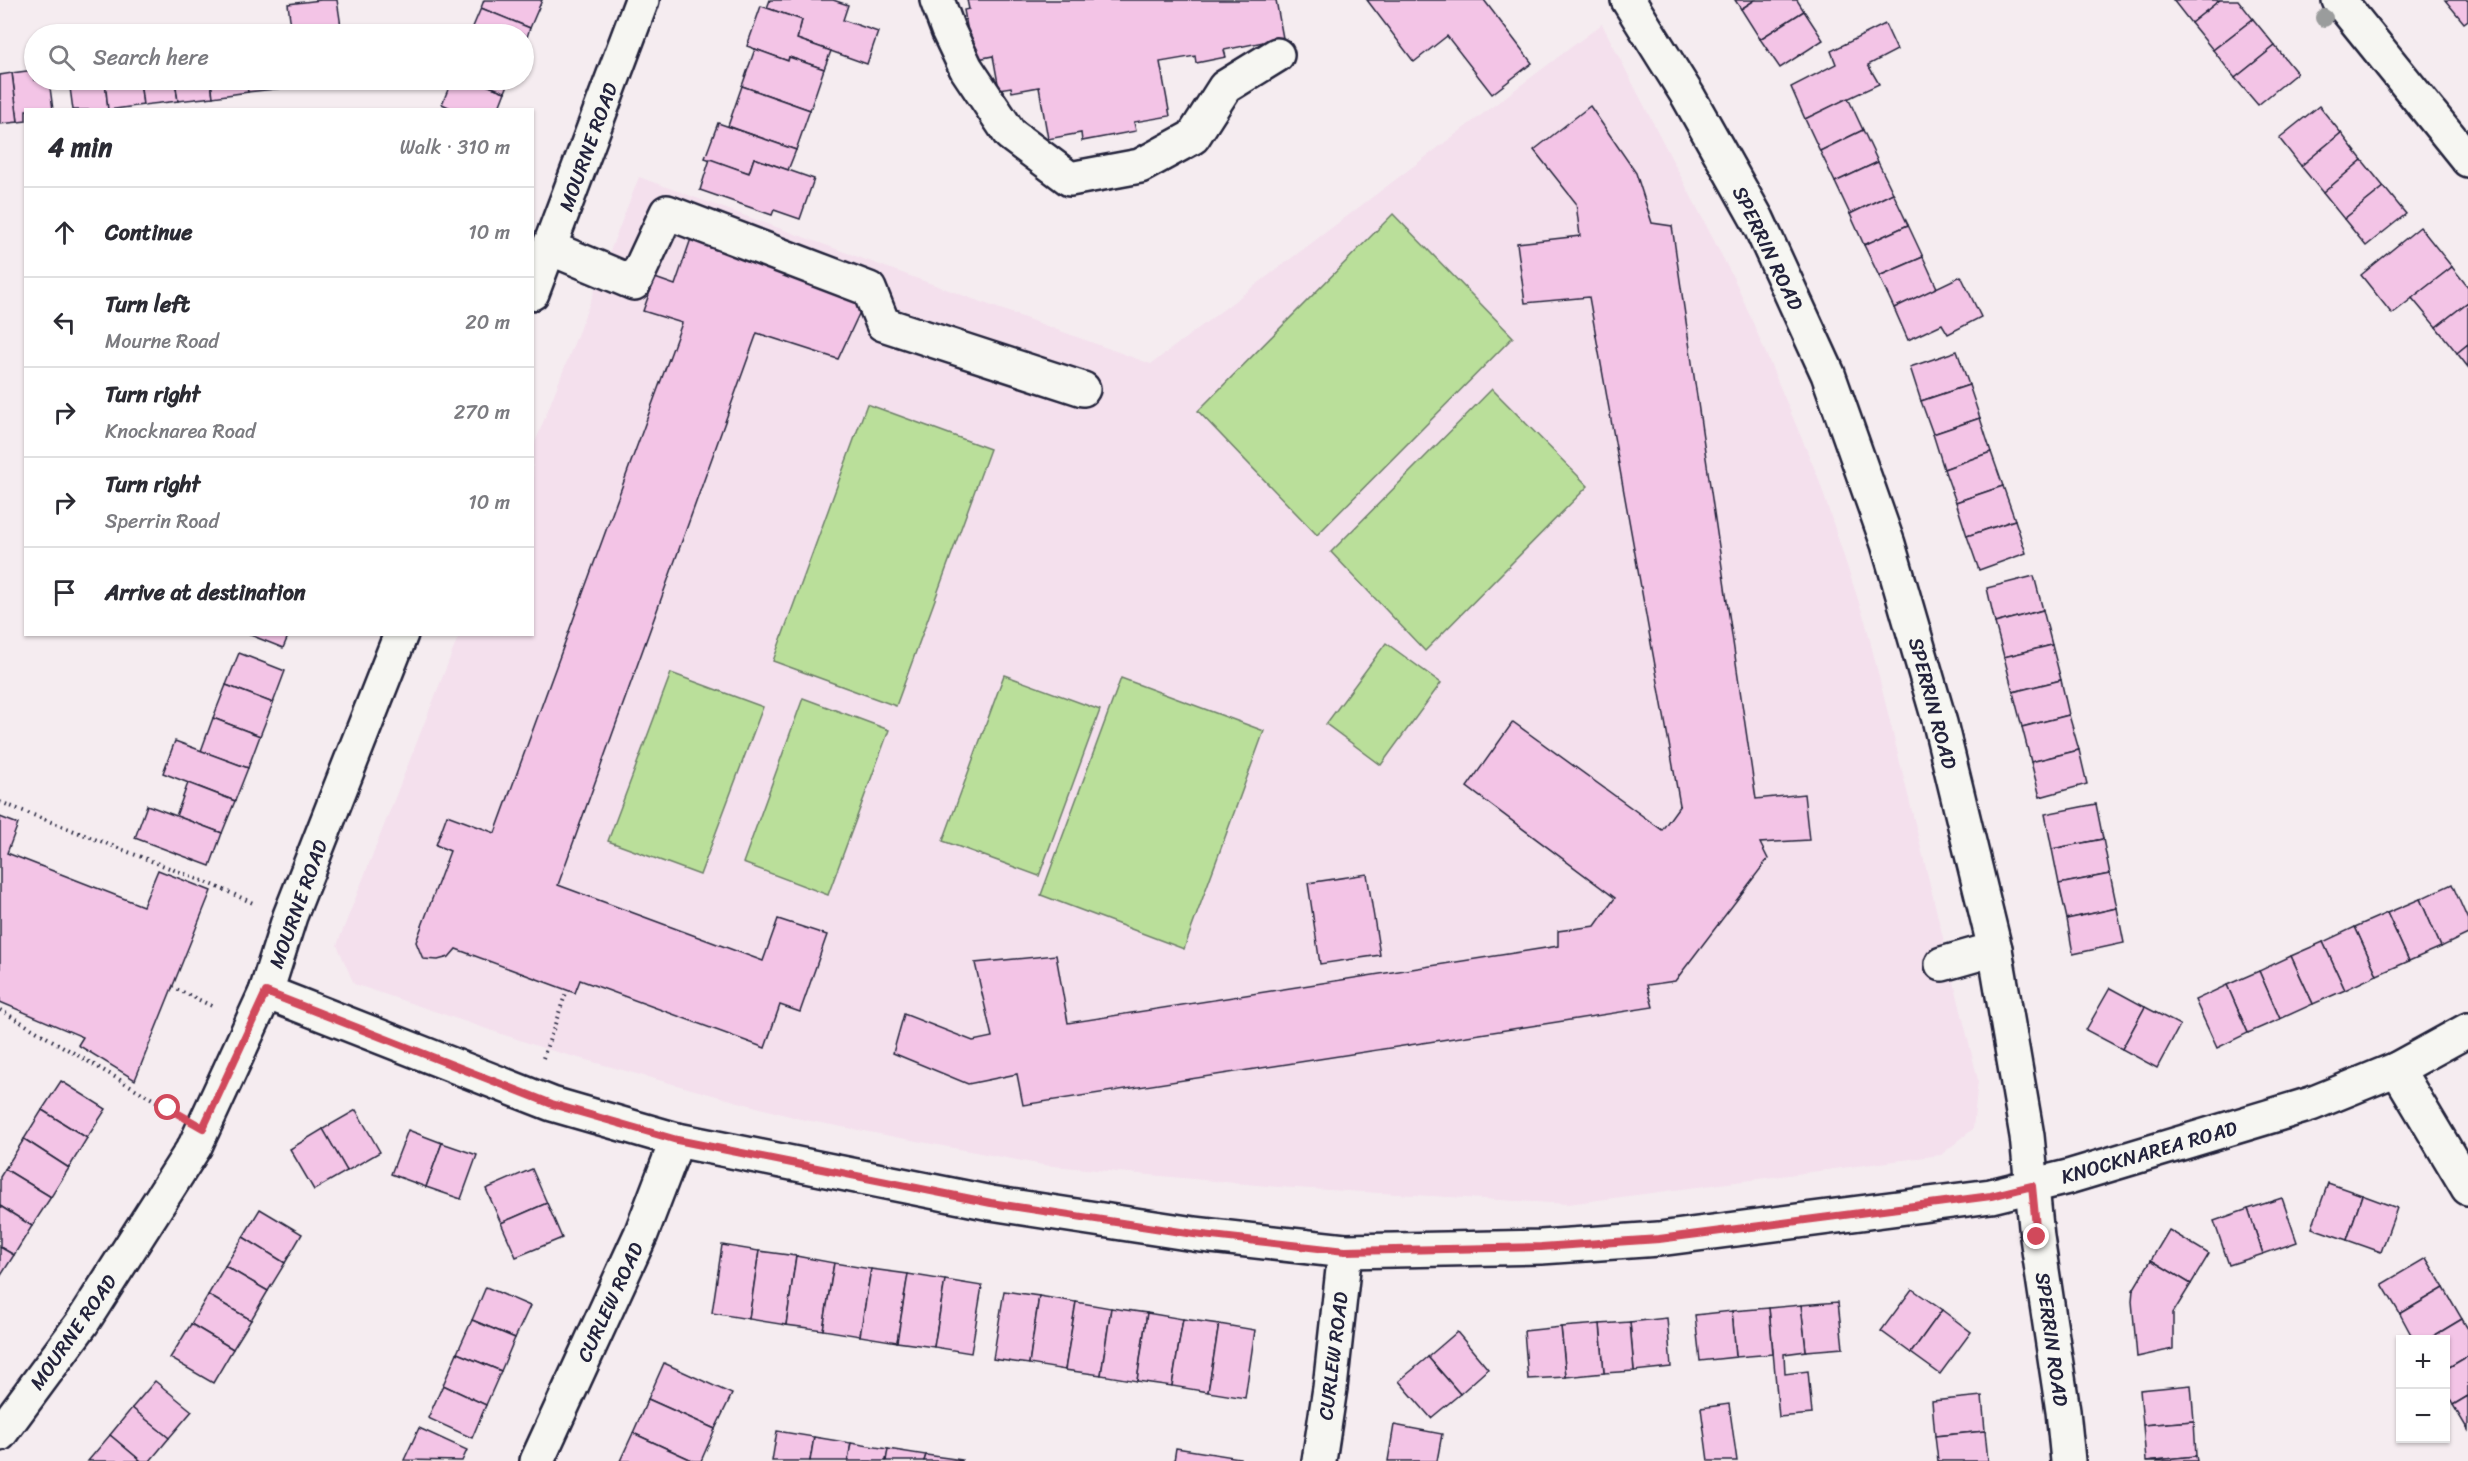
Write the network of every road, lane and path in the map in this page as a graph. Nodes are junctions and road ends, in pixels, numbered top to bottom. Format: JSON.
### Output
{"nodes":[{"id":1,"x":642,"y":0,"type":"edge"},
{"id":2,"x":937,"y":0,"type":"edge"},
{"id":3,"x":1628,"y":0,"type":"edge"},
{"id":4,"x":2339,"y":0,"type":"edge"},
{"id":5,"x":1277,"y":55,"type":"dead end"},
{"id":6,"x":2468,"y":160,"type":"edge"},
{"id":7,"x":550,"y":248,"type":"junction"},
{"id":8,"x":534,"y":288,"type":"edge"},
{"id":9,"x":1083,"y":389,"type":"dead end"},
{"id":10,"x":400,"y":636,"type":"edge"},
{"id":11,"x":0,"y":802,"type":"edge"},
{"id":12,"x":290,"y":916,"type":"junction"},
{"id":13,"x":1995,"y":949,"type":"junction"},
{"id":14,"x":1942,"y":964,"type":"dead end"},
{"id":15,"x":172,"y":987,"type":"dead end"},
{"id":16,"x":567,"y":990,"type":"dead end"},
{"id":17,"x":266,"y":992,"type":"junction"},
{"id":18,"x":217,"y":1009,"type":"dead end"},
{"id":19,"x":0,"y":1010,"type":"edge"},
{"id":20,"x":2468,"y":1030,"type":"edge"},
{"id":21,"x":2397,"y":1069,"type":"junction"},
{"id":22,"x":530,"y":1095,"type":"junction"},
{"id":23,"x":203,"y":1128,"type":"junction"},
{"id":24,"x":677,"y":1140,"type":"junction"},
{"id":25,"x":2032,"y":1186,"type":"junction"},
{"id":26,"x":2468,"y":1188,"type":"edge"},
{"id":27,"x":1345,"y":1251,"type":"junction"},
{"id":28,"x":0,"y":1434,"type":"edge"},
{"id":29,"x":537,"y":1461,"type":"edge"},
{"id":30,"x":1319,"y":1461,"type":"edge"},
{"id":31,"x":2068,"y":1461,"type":"edge"}],
"edges":[{"from":1,"to":7,"type":"street","name":"MOURNE ROAD"},
{"from":2,"to":5,"type":"street"},
{"from":3,"to":13,"type":"street","name":"SPERRIN ROAD"},
{"from":4,"to":6,"type":"street"},
{"from":7,"to":8,"type":"street","name":"MOURNE ROAD"},
{"from":7,"to":9,"type":"street"},
{"from":10,"to":12,"type":"street","name":"MOURNE ROAD"},
{"from":11,"to":12,"type":"path"},
{"from":12,"to":17,"type":"street","name":"MOURNE ROAD"},
{"from":13,"to":14,"type":"street"},
{"from":13,"to":25,"type":"street","name":"SPERRIN ROAD"},
{"from":15,"to":18,"type":"path"},
{"from":16,"to":22,"type":"path"},
{"from":17,"to":22,"type":"street","name":"KNOCKNAREA ROAD"},
{"from":17,"to":23,"type":"street","name":"MOURNE ROAD"},
{"from":19,"to":23,"type":"path"},
{"from":20,"to":21,"type":"street","name":"KNOCKNAREA ROAD"},
{"from":21,"to":25,"type":"street","name":"KNOCKNAREA ROAD"},
{"from":21,"to":26,"type":"street"},
{"from":22,"to":24,"type":"street","name":"KNOCKNAREA ROAD"},
{"from":23,"to":28,"type":"street","name":"MOURNE ROAD"},
{"from":24,"to":27,"type":"street","name":"KNOCKNAREA ROAD"},
{"from":24,"to":29,"type":"street","name":"CURLEW ROAD"},
{"from":25,"to":27,"type":"street","name":"KNOCKNAREA ROAD"},
{"from":25,"to":31,"type":"street","name":"SPERRIN ROAD"},
{"from":27,"to":30,"type":"street","name":"CURLEW ROAD"}]}
